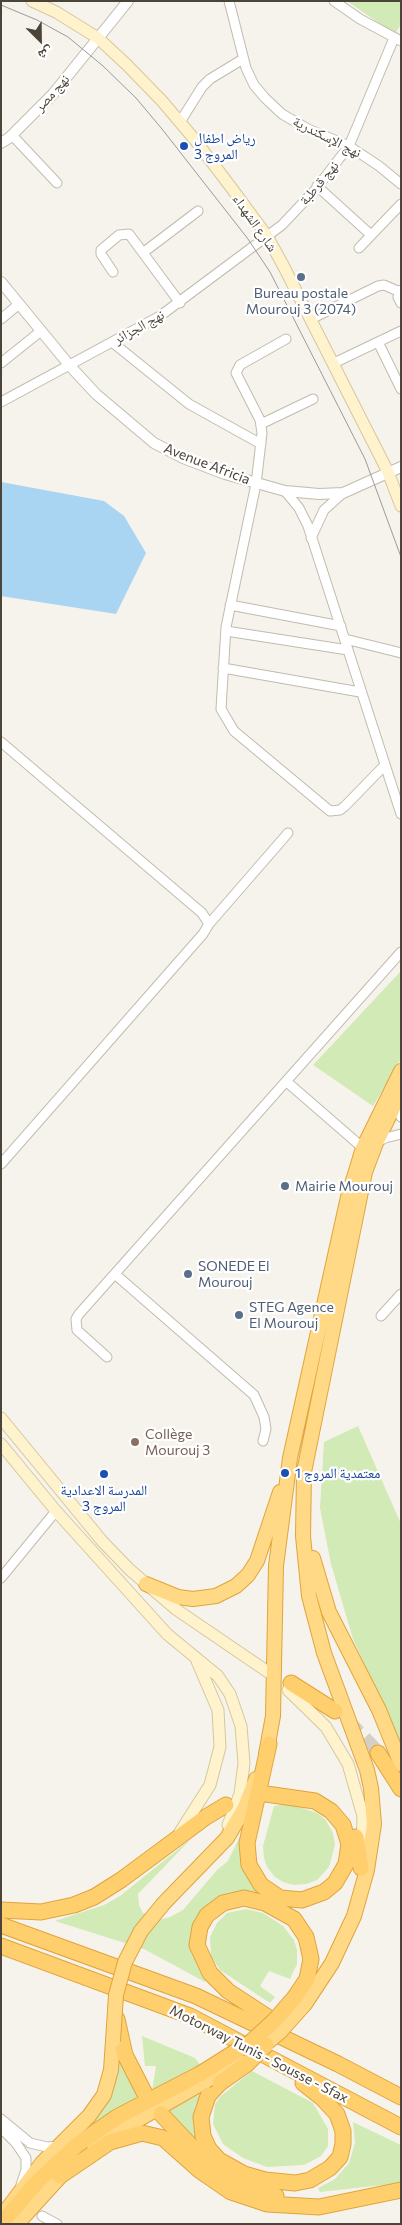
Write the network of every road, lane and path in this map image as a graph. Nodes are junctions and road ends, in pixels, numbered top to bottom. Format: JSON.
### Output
{"nodes":[{"id":1,"x":32,"y":1,"type":"edge"},
{"id":2,"x":128,"y":1,"type":"edge"},
{"id":3,"x":229,"y":1,"type":"edge"},
{"id":4,"x":334,"y":1,"type":"edge"},
{"id":5,"x":98,"y":38,"type":"junction"},
{"id":6,"x":398,"y":40,"type":"edge"},
{"id":7,"x":243,"y":59,"type":"junction"},
{"id":8,"x":180,"y":122,"type":"junction"},
{"id":9,"x":12,"y":135,"type":"junction"},
{"id":10,"x":1,"y":143,"type":"edge"},
{"id":11,"x":349,"y":146,"type":"junction"},
{"id":12,"x":57,"y":183,"type":"dead end"},
{"id":13,"x":401,"y":184,"type":"edge"},
{"id":14,"x":318,"y":186,"type":"junction"},
{"id":15,"x":401,"y":204,"type":"edge"},
{"id":16,"x":198,"y":211,"type":"dead end"},
{"id":17,"x":371,"y":235,"type":"junction"},
{"id":18,"x":267,"y":236,"type":"junction"},
{"id":19,"x":359,"y":248,"type":"dead end"},
{"id":20,"x":144,"y":252,"type":"junction"},
{"id":21,"x":113,"y":272,"type":"dead end"},
{"id":22,"x":1,"y":282,"type":"edge"},
{"id":23,"x":400,"y":291,"type":"edge"},
{"id":24,"x":180,"y":303,"type":"junction"},
{"id":25,"x":401,"y":303,"type":"edge"},
{"id":26,"x":19,"y":304,"type":"junction"},
{"id":27,"x":1,"y":319,"type":"edge"},
{"id":28,"x":311,"y":319,"type":"junction"},
{"id":29,"x":41,"y":330,"type":"junction"},
{"id":30,"x":401,"y":331,"type":"edge"},
{"id":31,"x":286,"y":339,"type":"dead end"},
{"id":32,"x":112,"y":342,"type":"junction"},
{"id":33,"x":378,"y":342,"type":"junction"},
{"id":34,"x":1,"y":363,"type":"edge"},
{"id":35,"x":334,"y":363,"type":"junction"},
{"id":36,"x":70,"y":366,"type":"junction"},
{"id":37,"x":401,"y":388,"type":"edge"},
{"id":38,"x":313,"y":399,"type":"dead end"},
{"id":39,"x":1,"y":402,"type":"edge"},
{"id":40,"x":261,"y":424,"type":"junction"},
{"id":41,"x":261,"y":444,"type":"junction"},
{"id":42,"x":401,"y":467,"type":"edge"},
{"id":43,"x":388,"y":472,"type":"junction"},
{"id":44,"x":256,"y":484,"type":"junction"},
{"id":45,"x":285,"y":491,"type":"junction"},
{"id":46,"x":343,"y":492,"type":"junction"},
{"id":47,"x":401,"y":506,"type":"edge"},
{"id":48,"x":311,"y":538,"type":"junction"},
{"id":49,"x":230,"y":605,"type":"junction"},
{"id":50,"x":340,"y":626,"type":"junction"},
{"id":51,"x":226,"y":631,"type":"junction"},
{"id":52,"x":345,"y":639,"type":"junction"},
{"id":53,"x":348,"y":650,"type":"junction"},
{"id":54,"x":401,"y":653,"type":"edge"},
{"id":55,"x":223,"y":668,"type":"junction"},
{"id":56,"x":360,"y":692,"type":"junction"},
{"id":57,"x":1,"y":742,"type":"edge"},
{"id":58,"x":384,"y":766,"type":"junction"},
{"id":59,"x":401,"y":814,"type":"edge"},
{"id":60,"x":288,"y":833,"type":"dead end"},
{"id":61,"x":209,"y":924,"type":"junction"},
{"id":62,"x":401,"y":952,"type":"edge"},
{"id":63,"x":401,"y":1071,"type":"edge"},
{"id":64,"x":288,"y":1082,"type":"junction"},
{"id":65,"x":398,"y":1097,"type":"edge"},
{"id":66,"x":401,"y":1117,"type":"edge"},
{"id":67,"x":401,"y":1134,"type":"edge"},
{"id":68,"x":370,"y":1145,"type":"junction"},
{"id":69,"x":1,"y":1164,"type":"edge"},
{"id":70,"x":116,"y":1275,"type":"junction"},
{"id":71,"x":401,"y":1294,"type":"edge"},
{"id":72,"x":381,"y":1316,"type":"dead end"},
{"id":73,"x":107,"y":1357,"type":"dead end"},
{"id":74,"x":1,"y":1418,"type":"edge"},
{"id":75,"x":263,"y":1441,"type":"dead end"},
{"id":76,"x":1,"y":1444,"type":"edge"},
{"id":77,"x":286,"y":1484,"type":"junction"},
{"id":78,"x":303,"y":1490,"type":"junction"},
{"id":79,"x":56,"y":1511,"type":"junction"},
{"id":80,"x":1,"y":1578,"type":"edge"},
{"id":81,"x":146,"y":1584,"type":"junction"},
{"id":82,"x":196,"y":1659,"type":"junction"},
{"id":83,"x":268,"y":1672,"type":"dead end"},
{"id":84,"x":290,"y":1686,"type":"joint"},
{"id":85,"x":335,"y":1710,"type":"tunnel mouth"},
{"id":86,"x":269,"y":1744,"type":"junction"},
{"id":87,"x":378,"y":1753,"type":"tunnel mouth"},
{"id":88,"x":401,"y":1764,"type":"edge"},
{"id":89,"x":401,"y":1789,"type":"edge"},
{"id":90,"x":226,"y":1805,"type":"dead end"},
{"id":91,"x":175,"y":1840,"type":"junction"},
{"id":92,"x":202,"y":1864,"type":"junction"},
{"id":93,"x":361,"y":1868,"type":"junction"},
{"id":94,"x":360,"y":1899,"type":"junction"},
{"id":95,"x":1,"y":1910,"type":"edge"},
{"id":96,"x":1,"y":1925,"type":"edge"},
{"id":97,"x":1,"y":1946,"type":"edge"},
{"id":98,"x":300,"y":2000,"type":"junction"},
{"id":99,"x":115,"y":2011,"type":"joint"},
{"id":100,"x":117,"y":2041,"type":"junction"},
{"id":101,"x":267,"y":2051,"type":"junction"},
{"id":102,"x":338,"y":2064,"type":"junction"},
{"id":103,"x":208,"y":2079,"type":"junction"},
{"id":104,"x":144,"y":2092,"type":"dead end"},
{"id":105,"x":401,"y":2097,"type":"edge"},
{"id":106,"x":162,"y":2114,"type":"dead end"},
{"id":107,"x":1,"y":2119,"type":"edge"},
{"id":108,"x":401,"y":2127,"type":"edge"},
{"id":109,"x":1,"y":2128,"type":"edge"},
{"id":110,"x":58,"y":2146,"type":"junction"},
{"id":111,"x":60,"y":2176,"type":"junction"},
{"id":112,"x":19,"y":2191,"type":"junction"},
{"id":113,"x":397,"y":2191,"type":"edge"},
{"id":114,"x":42,"y":2216,"type":"dead end"},
{"id":115,"x":1,"y":2219,"type":"edge"},
{"id":116,"x":1,"y":2224,"type":"edge"},
{"id":117,"x":17,"y":2224,"type":"edge"},
{"id":118,"x":57,"y":2224,"type":"edge"}],
"edges":[{"from":1,"to":5,"type":"main road","name":"شارع الشهداء"},
{"from":2,"to":5,"type":"street","name":"نهج مصر"},
{"from":3,"to":7,"type":"street","name":"نهج الإسكندرية"},
{"from":4,"to":6,"type":"street"},
{"from":5,"to":8,"type":"main road","name":"شارع الشهداء"},
{"from":5,"to":9,"type":"street","name":"نهج مصر"},
{"from":6,"to":11,"type":"street","name":"نهج قرطبة"},
{"from":7,"to":8,"type":"street"},
{"from":7,"to":11,"type":"street","name":"نهج الإسكندرية"},
{"from":8,"to":18,"type":"main road","name":"شارع الشهداء"},
{"from":9,"to":10,"type":"street","name":"نهج مصر"},
{"from":9,"to":12,"type":"street"},
{"from":11,"to":13,"type":"street","name":"نهج الإسكندرية"},
{"from":11,"to":14,"type":"street","name":"نهج قرطبة"},
{"from":14,"to":17,"type":"street"},
{"from":14,"to":18,"type":"street","name":"نهج قرطبة"},
{"from":15,"to":17,"type":"street"},
{"from":16,"to":20,"type":"street"},
{"from":17,"to":19,"type":"street"},
{"from":18,"to":24,"type":"street","name":"نهج الجزائر"},
{"from":18,"to":28,"type":"main road","name":"شارع الشهداء"},
{"from":20,"to":21,"type":"street"},
{"from":20,"to":24,"type":"street"},
{"from":22,"to":26,"type":"street","name":"Avenue Africia"},
{"from":23,"to":25,"type":"street"},
{"from":23,"to":28,"type":"street"},
{"from":24,"to":32,"type":"street","name":"نهج الجزائر"},
{"from":26,"to":27,"type":"street"},
{"from":26,"to":29,"type":"street","name":"Avenue Africia"},
{"from":28,"to":35,"type":"main road","name":"شارع الشهداء"},
{"from":29,"to":34,"type":"street"},
{"from":29,"to":36,"type":"street","name":"Avenue Africia"},
{"from":30,"to":33,"type":"street"},
{"from":31,"to":40,"type":"street"},
{"from":32,"to":36,"type":"street","name":"نهج الجزائر"},
{"from":32,"to":41,"type":"street"},
{"from":33,"to":35,"type":"street"},
{"from":33,"to":37,"type":"street"},
{"from":35,"to":43,"type":"main road","name":"شارع الشهداء"},
{"from":36,"to":39,"type":"street","name":"نهج الجزائر"},
{"from":36,"to":44,"type":"street","name":"Avenue Africia"},
{"from":38,"to":40,"type":"street"},
{"from":40,"to":41,"type":"street"},
{"from":41,"to":44,"type":"street"},
{"from":42,"to":43,"type":"street","name":"Avenue Africia"},
{"from":43,"to":46,"type":"street","name":"Avenue Africia"},
{"from":43,"to":47,"type":"main road","name":"شارع الشهداء"},
{"from":44,"to":45,"type":"street","name":"Avenue Africia"},
{"from":44,"to":49,"type":"street"},
{"from":45,"to":46,"type":"street","name":"Avenue Africia"},
{"from":45,"to":48,"type":"street"},
{"from":46,"to":48,"type":"street"},
{"from":48,"to":50,"type":"street"},
{"from":49,"to":50,"type":"street"},
{"from":49,"to":51,"type":"street"},
{"from":50,"to":52,"type":"street"},
{"from":51,"to":53,"type":"street"},
{"from":51,"to":55,"type":"street"},
{"from":52,"to":53,"type":"street"},
{"from":52,"to":54,"type":"street"},
{"from":53,"to":56,"type":"street"},
{"from":55,"to":56,"type":"street"},
{"from":55,"to":58,"type":"street"},
{"from":56,"to":58,"type":"street"},
{"from":57,"to":61,"type":"street"},
{"from":58,"to":59,"type":"street"},
{"from":60,"to":61,"type":"street"},
{"from":61,"to":69,"type":"street"},
{"from":62,"to":64,"type":"street"},
{"from":63,"to":68,"type":"highway"},
{"from":64,"to":68,"type":"street"},
{"from":64,"to":70,"type":"street"},
{"from":65,"to":66,"type":"street"},
{"from":65,"to":68,"type":"highway"},
{"from":67,"to":68,"type":"street"},
{"from":68,"to":77,"type":"highway"},
{"from":68,"to":78,"type":"highway"},
{"from":70,"to":73,"type":"street"},
{"from":70,"to":75,"type":"street"},
{"from":71,"to":72,"type":"street"},
{"from":74,"to":81,"type":"main road"},
{"from":76,"to":79,"type":"main road"},
{"from":77,"to":81,"type":"highway"},
{"from":77,"to":86,"type":"highway"},
{"from":78,"to":88,"type":"highway"},
{"from":78,"to":94,"type":"highway"},
{"from":79,"to":80,"type":"street"},
{"from":79,"to":82,"type":"main road"},
{"from":81,"to":83,"type":"main road"},
{"from":82,"to":91,"type":"main road"},
{"from":82,"to":92,"type":"main road"},
{"from":84,"to":85,"type":"highway"},
{"from":84,"to":93,"type":"main road"},
{"from":86,"to":92,"type":"highway"},
{"from":86,"to":93,"type":"highway"},
{"from":87,"to":89,"type":"highway"},
{"from":90,"to":91,"type":"highway"},
{"from":91,"to":95,"type":"highway"},
{"from":92,"to":99,"type":"highway","bridge":true},
{"from":93,"to":94,"type":"main road"},
{"from":94,"to":98,"type":"highway"},
{"from":96,"to":102,"type":"highway","name":"Motorway Tunis - Sousse - Sfax"},
{"from":97,"to":101,"type":"highway","name":"Motorway Tunis - Sousse - Sfax"},
{"from":98,"to":101,"type":"highway","bridge":true},
{"from":98,"to":102,"type":"highway"},
{"from":98,"to":103,"type":"highway","bridge":true},
{"from":99,"to":100,"type":"highway","bridge":true},
{"from":100,"to":104,"type":"highway"},
{"from":100,"to":110,"type":"highway"},
{"from":101,"to":103,"type":"highway","bridge":true},
{"from":101,"to":103,"type":"highway"},
{"from":101,"to":108,"type":"highway","name":"Motorway Tunis - Sousse - Sfax"},
{"from":102,"to":105,"type":"highway","name":"Motorway Tunis - Sousse - Sfax"},
{"from":103,"to":111,"type":"highway"},
{"from":103,"to":116,"type":"highway"},
{"from":106,"to":113,"type":"highway"},
{"from":107,"to":110,"type":"street"},
{"from":109,"to":112,"type":"street"},
{"from":110,"to":112,"type":"highway"},
{"from":111,"to":113,"type":"highway"},
{"from":111,"to":117,"type":"highway"},
{"from":112,"to":115,"type":"highway"},
{"from":114,"to":118,"type":"street"}]}
